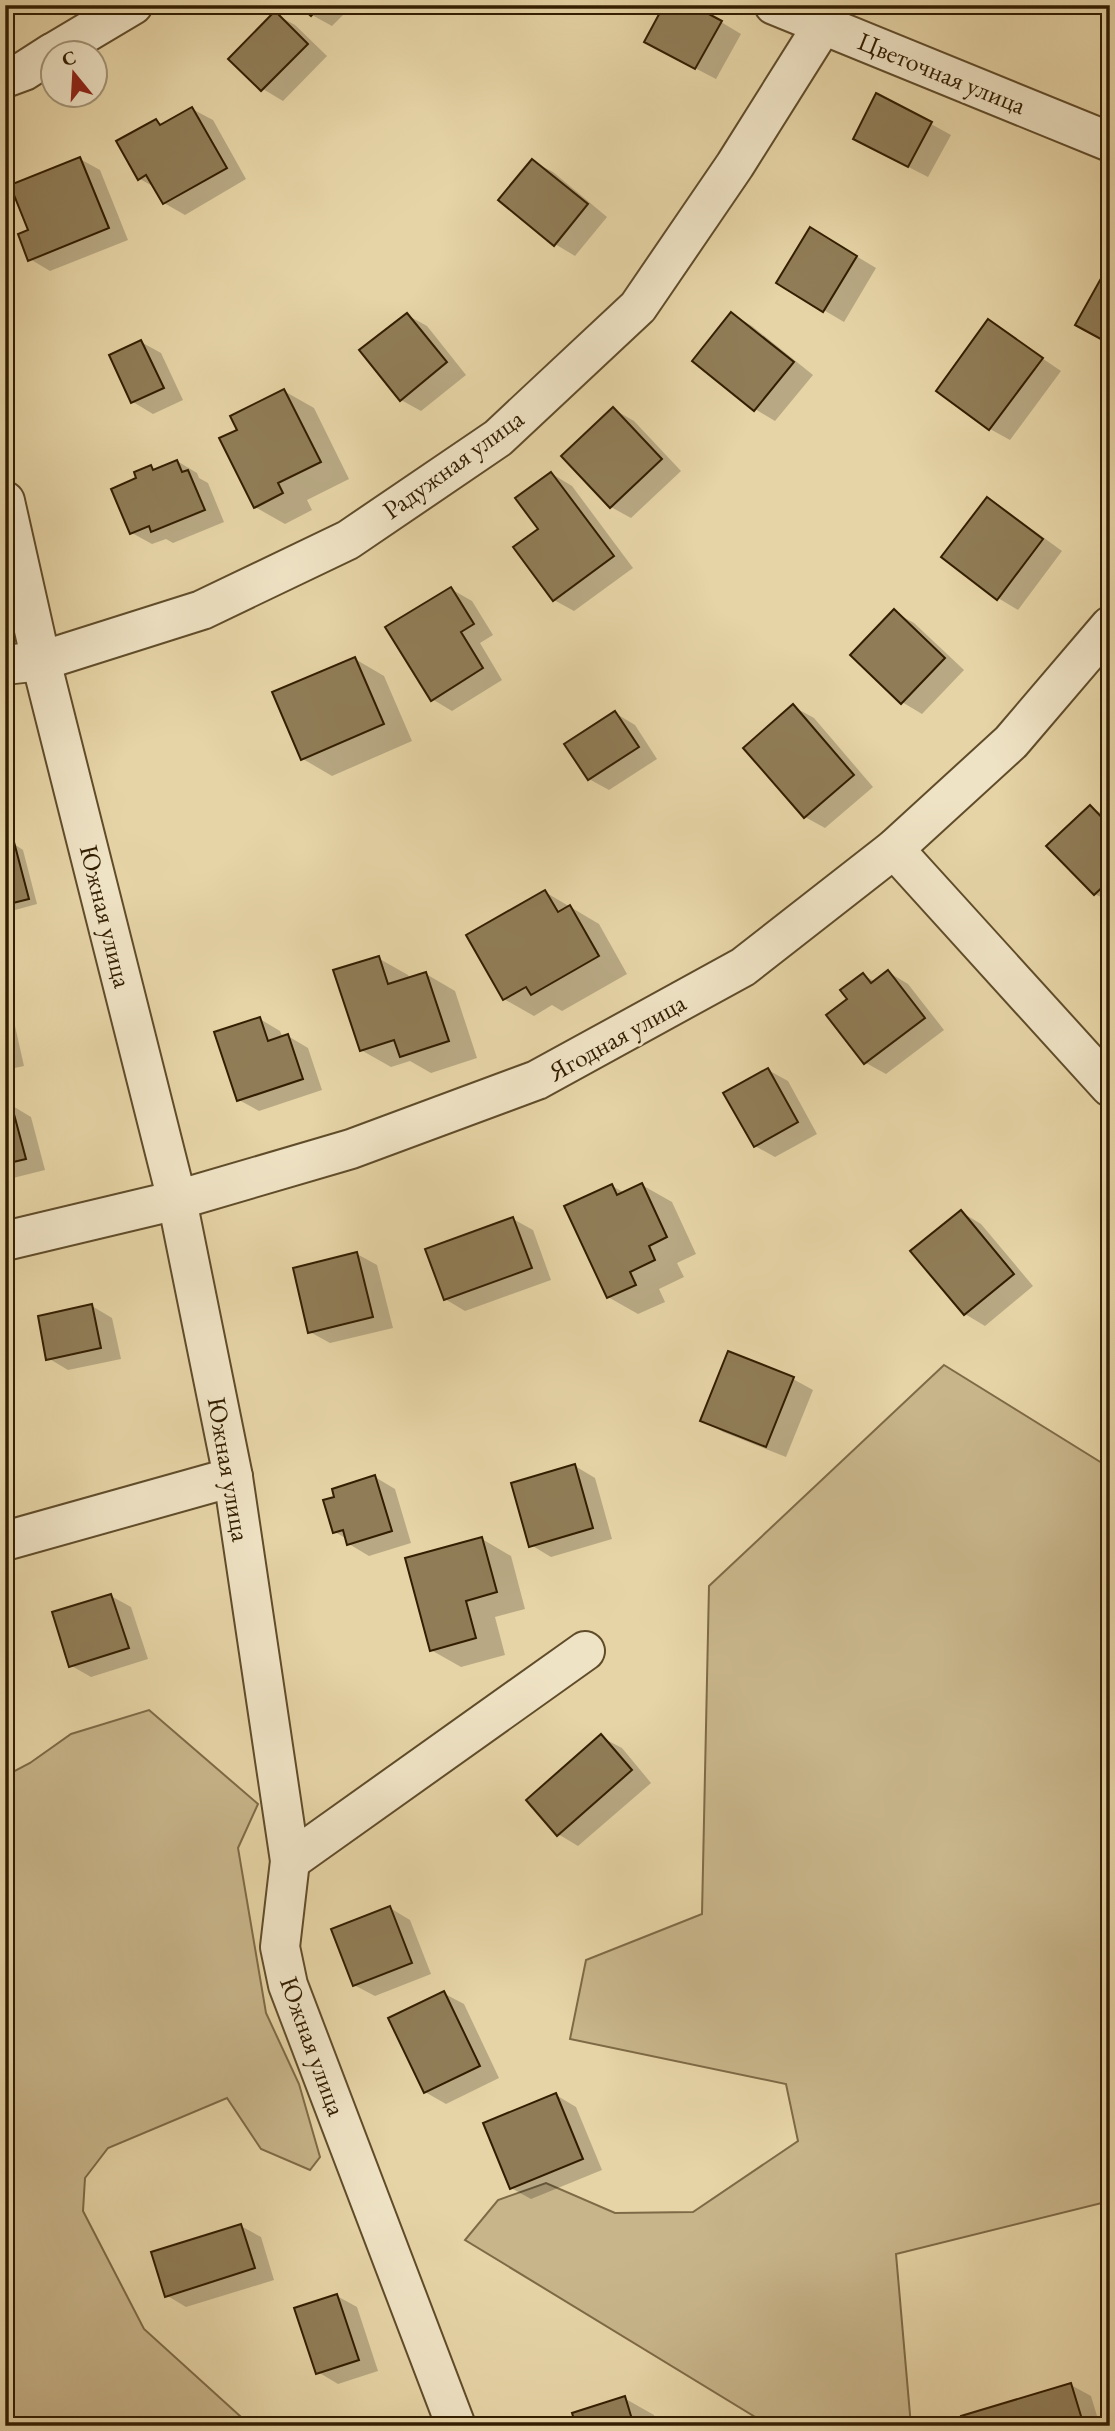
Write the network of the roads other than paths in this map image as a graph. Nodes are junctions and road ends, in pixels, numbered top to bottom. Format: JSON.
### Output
{"nodes":[{"id":1,"x":133,"y":5,"type":"edge"},
{"id":2,"x":774,"y":5,"type":"edge"},
{"id":3,"x":823,"y":25,"type":"junction"},
{"id":4,"x":78,"y":38,"type":"edge"},
{"id":5,"x":38,"y":62,"type":"edge"},
{"id":6,"x":5,"y":78,"type":"edge"},
{"id":7,"x":1110,"y":142,"type":"edge"},
{"id":8,"x":5,"y":500,"type":"edge"},
{"id":9,"x":1110,"y":626,"type":"edge"},
{"id":10,"x":23,"y":663,"type":"edge"},
{"id":11,"x":894,"y":849,"type":"junction"},
{"id":12,"x":1110,"y":1087,"type":"edge"},
{"id":13,"x":177,"y":1200,"type":"junction"},
{"id":14,"x":5,"y":1241,"type":"edge"},
{"id":15,"x":233,"y":1477,"type":"junction"},
{"id":16,"x":5,"y":1541,"type":"edge"},
{"id":17,"x":585,"y":1651,"type":"dead end"},
{"id":18,"x":290,"y":1860,"type":"junction"},
{"id":19,"x":456,"y":2426,"type":"edge"}],
"edges":[{"from":1,"to":4,"type":"street"},
{"from":2,"to":3,"type":"street","name":"Цветочная улица"},
{"from":3,"to":7,"type":"street","name":"Цветочная улица"},
{"from":3,"to":10,"type":"street","name":"Радужная улица"},
{"from":5,"to":6,"type":"street"},
{"from":8,"to":10,"type":"street","name":"Южная улица"},
{"from":9,"to":11,"type":"street","name":"Ягодная улица"},
{"from":10,"to":13,"type":"street","name":"Южная улица"},
{"from":11,"to":12,"type":"street"},
{"from":11,"to":13,"type":"street","name":"Ягодная улица"},
{"from":13,"to":14,"type":"street","name":"Ягодная улица"},
{"from":13,"to":15,"type":"street","name":"Южная улица"},
{"from":15,"to":16,"type":"street"},
{"from":15,"to":18,"type":"street","name":"Южная улица"},
{"from":17,"to":18,"type":"street"},
{"from":18,"to":19,"type":"street","name":"Южная улица"}]}
